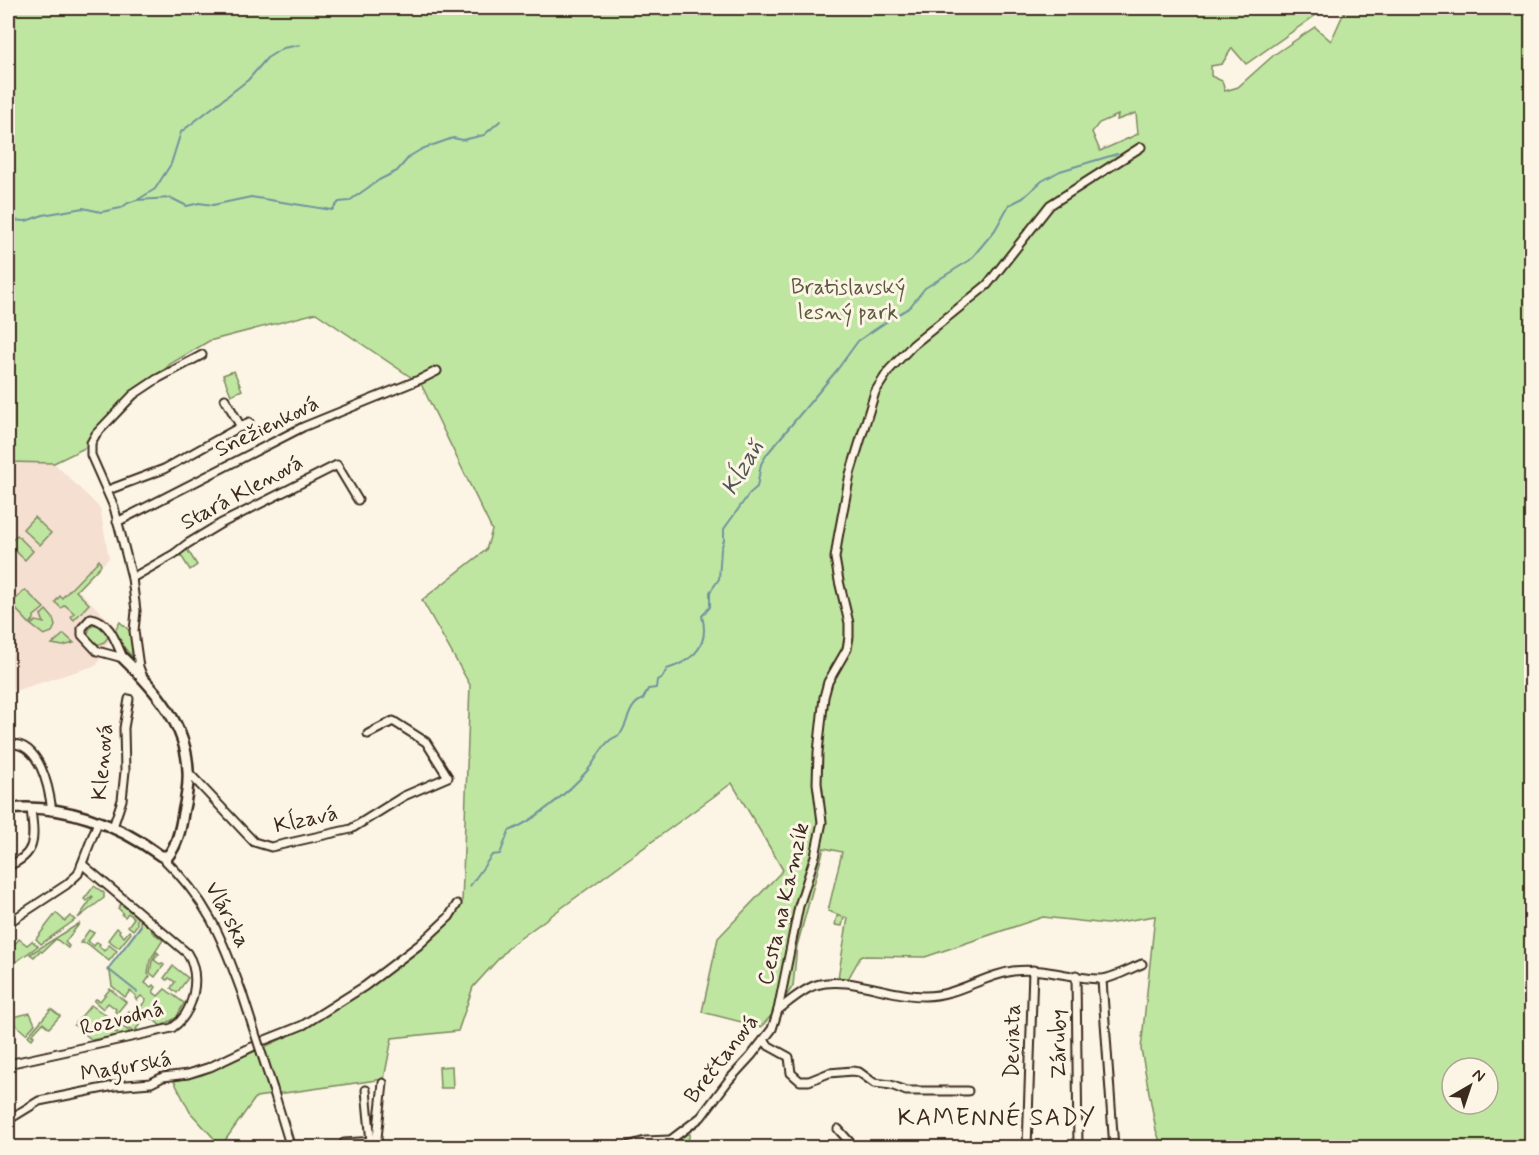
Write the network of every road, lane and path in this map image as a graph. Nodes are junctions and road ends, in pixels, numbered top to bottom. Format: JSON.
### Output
{"nodes":[{"id":1,"x":1141,"y":147,"type":"dead end"},
{"id":2,"x":202,"y":355,"type":"dead end"},
{"id":3,"x":437,"y":370,"type":"dead end"},
{"id":4,"x":225,"y":399,"type":"dead end"},
{"id":5,"x":249,"y":422,"type":"dead end"},
{"id":6,"x":241,"y":426,"type":"junction"},
{"id":7,"x":108,"y":490,"type":"junction"},
{"id":8,"x":357,"y":500,"type":"dead end"},
{"id":9,"x":117,"y":522,"type":"junction"},
{"id":10,"x":132,"y":578,"type":"junction"},
{"id":11,"x":123,"y":658,"type":"junction"},
{"id":12,"x":144,"y":679,"type":"junction"},
{"id":13,"x":129,"y":699,"type":"dead end"},
{"id":14,"x":368,"y":734,"type":"dead end"},
{"id":15,"x":8,"y":744,"type":"edge"},
{"id":16,"x":189,"y":772,"type":"junction"},
{"id":17,"x":8,"y":809,"type":"edge"},
{"id":18,"x":31,"y":809,"type":"junction"},
{"id":19,"x":52,"y":811,"type":"junction"},
{"id":20,"x":98,"y":822,"type":"junction"},
{"id":21,"x":112,"y":827,"type":"junction"},
{"id":22,"x":161,"y":856,"type":"junction"},
{"id":23,"x":82,"y":864,"type":"junction"},
{"id":24,"x":8,"y":866,"type":"edge"},
{"id":25,"x":457,"y":904,"type":"dead end"},
{"id":26,"x":8,"y":923,"type":"edge"},
{"id":27,"x":1142,"y":964,"type":"dead end"},
{"id":28,"x":1033,"y":970,"type":"junction"},
{"id":29,"x":1076,"y":975,"type":"junction"},
{"id":30,"x":1102,"y":980,"type":"junction"},
{"id":31,"x":778,"y":1011,"type":"junction"},
{"id":32,"x":764,"y":1040,"type":"junction"},
{"id":33,"x":265,"y":1041,"type":"dead end"},
{"id":34,"x":252,"y":1047,"type":"dead end"},
{"id":35,"x":8,"y":1064,"type":"edge"},
{"id":36,"x":383,"y":1083,"type":"dead end"},
{"id":37,"x":366,"y":1090,"type":"dead end"},
{"id":38,"x":968,"y":1090,"type":"dead end"},
{"id":39,"x":8,"y":1120,"type":"edge"},
{"id":40,"x":838,"y":1129,"type":"dead end"},
{"id":41,"x":673,"y":1140,"type":"junction"},
{"id":42,"x":344,"y":1143,"type":"dead end"},
{"id":43,"x":376,"y":1143,"type":"edge"},
{"id":44,"x":131,"y":1148,"type":"edge"},
{"id":45,"x":147,"y":1148,"type":"edge"},
{"id":46,"x":291,"y":1148,"type":"edge"},
{"id":47,"x":620,"y":1148,"type":"edge"},
{"id":48,"x":660,"y":1148,"type":"edge"},
{"id":49,"x":855,"y":1148,"type":"edge"},
{"id":50,"x":1027,"y":1148,"type":"edge"},
{"id":51,"x":1078,"y":1148,"type":"edge"},
{"id":52,"x":1114,"y":1148,"type":"edge"}],
"edges":[{"from":1,"to":31,"type":"street","name":"Cesta na Kamzík"},
{"from":2,"to":7,"type":"street"},
{"from":3,"to":9,"type":"street","name":"Snežienková"},
{"from":4,"to":6,"type":"street"},
{"from":5,"to":6,"type":"street"},
{"from":6,"to":7,"type":"street"},
{"from":7,"to":9,"type":"street"},
{"from":8,"to":10,"type":"street","name":"Stará Klenová"},
{"from":9,"to":10,"type":"street"},
{"from":10,"to":12,"type":"street"},
{"from":11,"to":11,"type":"street"},
{"from":11,"to":12,"type":"street"},
{"from":12,"to":16,"type":"street"},
{"from":13,"to":21,"type":"street","name":"Klenová"},
{"from":14,"to":16,"type":"street","name":"Kĺzavá"},
{"from":15,"to":19,"type":"street"},
{"from":16,"to":22,"type":"street"},
{"from":17,"to":18,"type":"street","name":"Vlárska"},
{"from":18,"to":19,"type":"street","name":"Vlárska"},
{"from":18,"to":24,"type":"street"},
{"from":19,"to":20,"type":"street","name":"Vlárska"},
{"from":20,"to":21,"type":"street","name":"Vlárska"},
{"from":20,"to":23,"type":"street","name":"Klenová"},
{"from":21,"to":22,"type":"street","name":"Vlárska"},
{"from":22,"to":46,"type":"street","name":"Vlárska","bridge":true},
{"from":23,"to":26,"type":"street","name":"Klenová"},
{"from":23,"to":35,"type":"street","name":"Rozvodná"},
{"from":25,"to":33,"type":"street"},
{"from":27,"to":30,"type":"street"},
{"from":28,"to":29,"type":"street","name":"Brečtanová"},
{"from":28,"to":31,"type":"street","name":"Brečtanová"},
{"from":28,"to":50,"type":"street","name":"Deviata"},
{"from":29,"to":30,"type":"street","name":"Brečtanová"},
{"from":29,"to":51,"type":"street","name":"Záruby"},
{"from":30,"to":52,"type":"street"},
{"from":31,"to":32,"type":"street","name":"Brečtanová"},
{"from":32,"to":38,"type":"street"},
{"from":32,"to":41,"type":"street","name":"Brečtanová"},
{"from":34,"to":39,"type":"street","name":"Magurská"},
{"from":36,"to":43,"type":"street"},
{"from":37,"to":43,"type":"street"},
{"from":40,"to":49,"type":"street"},
{"from":41,"to":47,"type":"street"},
{"from":41,"to":48,"type":"street","name":"Brečtanová"},
{"from":42,"to":43,"type":"street"},
{"from":44,"to":45,"type":"street"}]}
